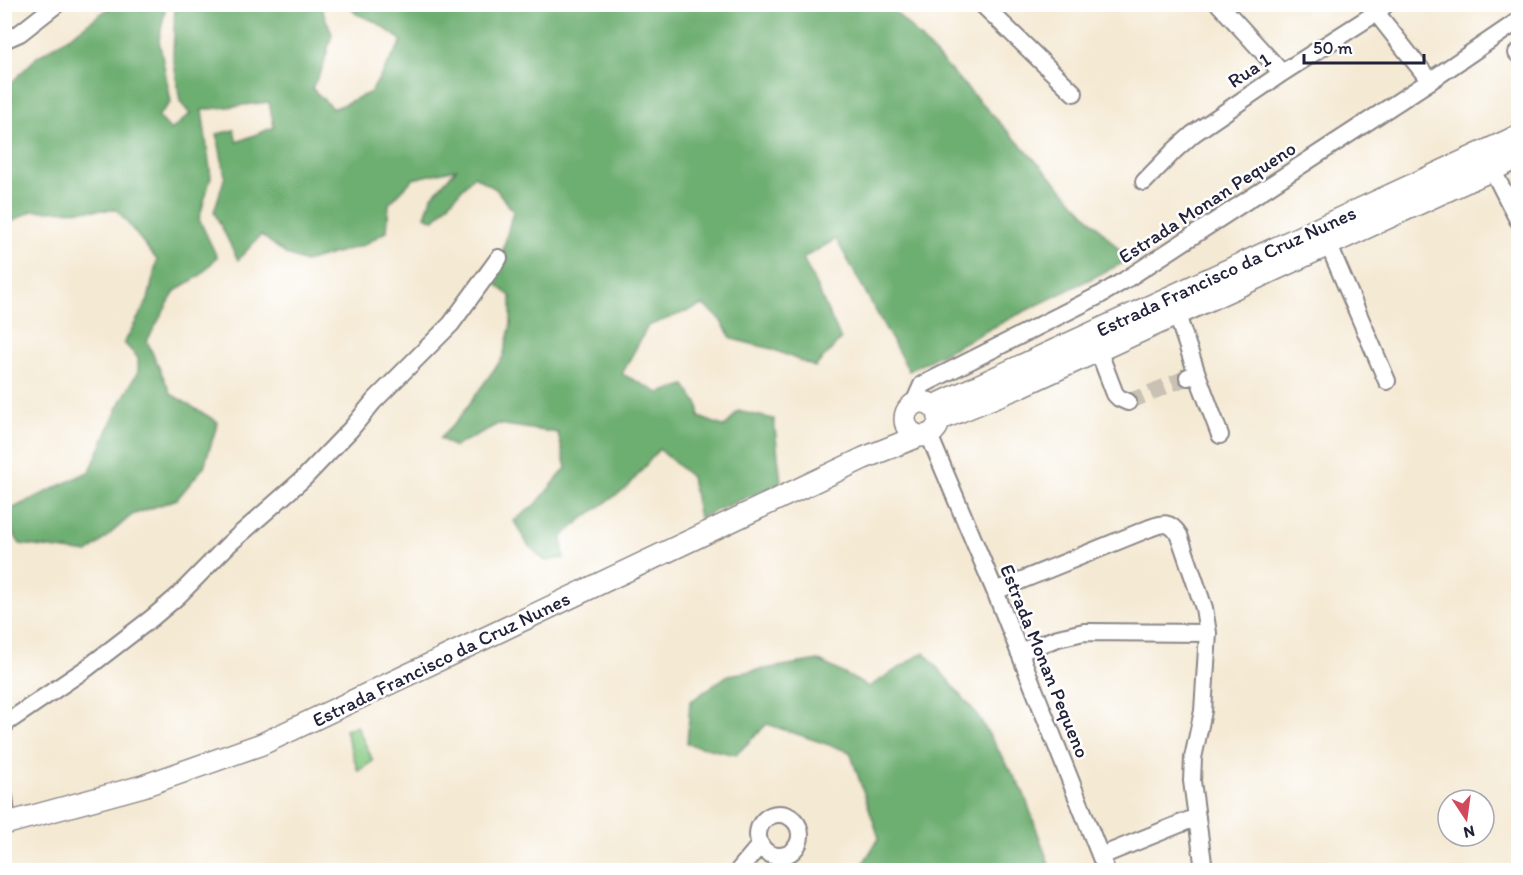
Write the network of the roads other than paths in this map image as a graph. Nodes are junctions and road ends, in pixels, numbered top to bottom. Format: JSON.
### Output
{"nodes":[{"id":1,"x":57,"y":4,"type":"edge"},
{"id":2,"x":982,"y":4,"type":"edge"},
{"id":3,"x":1220,"y":4,"type":"edge"},
{"id":4,"x":1377,"y":7,"type":"edge"},
{"id":5,"x":1518,"y":21,"type":"edge"},
{"id":6,"x":4,"y":40,"type":"edge"},
{"id":7,"x":1282,"y":73,"type":"junction"},
{"id":8,"x":1430,"y":81,"type":"junction"},
{"id":9,"x":1074,"y":93,"type":"dead end"},
{"id":10,"x":1518,"y":136,"type":"edge"},
{"id":11,"x":1518,"y":158,"type":"edge"},
{"id":12,"x":1488,"y":161,"type":"junction"},
{"id":13,"x":1144,"y":182,"type":"dead end"},
{"id":14,"x":1518,"y":220,"type":"edge"},
{"id":15,"x":1325,"y":236,"type":"junction"},
{"id":16,"x":500,"y":258,"type":"dead end"},
{"id":17,"x":1173,"y":305,"type":"junction"},
{"id":18,"x":1095,"y":342,"type":"junction"},
{"id":19,"x":1387,"y":381,"type":"dead end"},
{"id":20,"x":1128,"y":402,"type":"dead end"},
{"id":21,"x":923,"y":420,"type":"junction"},
{"id":22,"x":1220,"y":435,"type":"dead end"},
{"id":23,"x":995,"y":591,"type":"junction"},
{"id":24,"x":1208,"y":633,"type":"junction"},
{"id":25,"x":1020,"y":652,"type":"junction"},
{"id":26,"x":4,"y":726,"type":"edge"},
{"id":27,"x":4,"y":796,"type":"edge"},
{"id":28,"x":1197,"y":817,"type":"junction"},
{"id":29,"x":6,"y":824,"type":"edge"},
{"id":30,"x":760,"y":845,"type":"dead end"},
{"id":31,"x":1103,"y":863,"type":"edge"},
{"id":32,"x":739,"y":870,"type":"edge"},
{"id":33,"x":1204,"y":870,"type":"edge"}],
"edges":[{"from":1,"to":6,"type":"street"},
{"from":2,"to":9,"type":"street"},
{"from":3,"to":7,"type":"street"},
{"from":4,"to":7,"type":"street","name":"Rua 1"},
{"from":4,"to":8,"type":"street"},
{"from":5,"to":8,"type":"street","name":"Estrada Monan Pequeno"},
{"from":7,"to":13,"type":"street","name":"Rua 1"},
{"from":8,"to":21,"type":"street","name":"Estrada Monan Pequeno"},
{"from":10,"to":12,"type":"main road","name":"Estrada Francisco da Cruz Nunes"},
{"from":11,"to":12,"type":"main road","name":"Estrada Francisco da Cruz Nunes"},
{"from":12,"to":14,"type":"street"},
{"from":12,"to":15,"type":"main road","name":"Estrada Francisco da Cruz Nunes"},
{"from":15,"to":17,"type":"main road","name":"Estrada Francisco da Cruz Nunes"},
{"from":15,"to":19,"type":"street"},
{"from":16,"to":26,"type":"street"},
{"from":17,"to":18,"type":"main road","name":"Estrada Francisco da Cruz Nunes"},
{"from":17,"to":22,"type":"street"},
{"from":18,"to":20,"type":"street"},
{"from":18,"to":21,"type":"main road","name":"Estrada Francisco da Cruz Nunes"},
{"from":21,"to":23,"type":"street","name":"Estrada Monan Pequeno"},
{"from":21,"to":29,"type":"main road","name":"Estrada Francisco da Cruz Nunes"},
{"from":23,"to":24,"type":"street"},
{"from":23,"to":25,"type":"street","name":"Estrada Monan Pequeno"},
{"from":24,"to":25,"type":"street"},
{"from":24,"to":28,"type":"street"},
{"from":25,"to":31,"type":"street","name":"Estrada Monan Pequeno"},
{"from":27,"to":29,"type":"street"},
{"from":28,"to":31,"type":"street"},
{"from":28,"to":33,"type":"street"},
{"from":30,"to":32,"type":"street"}]}
